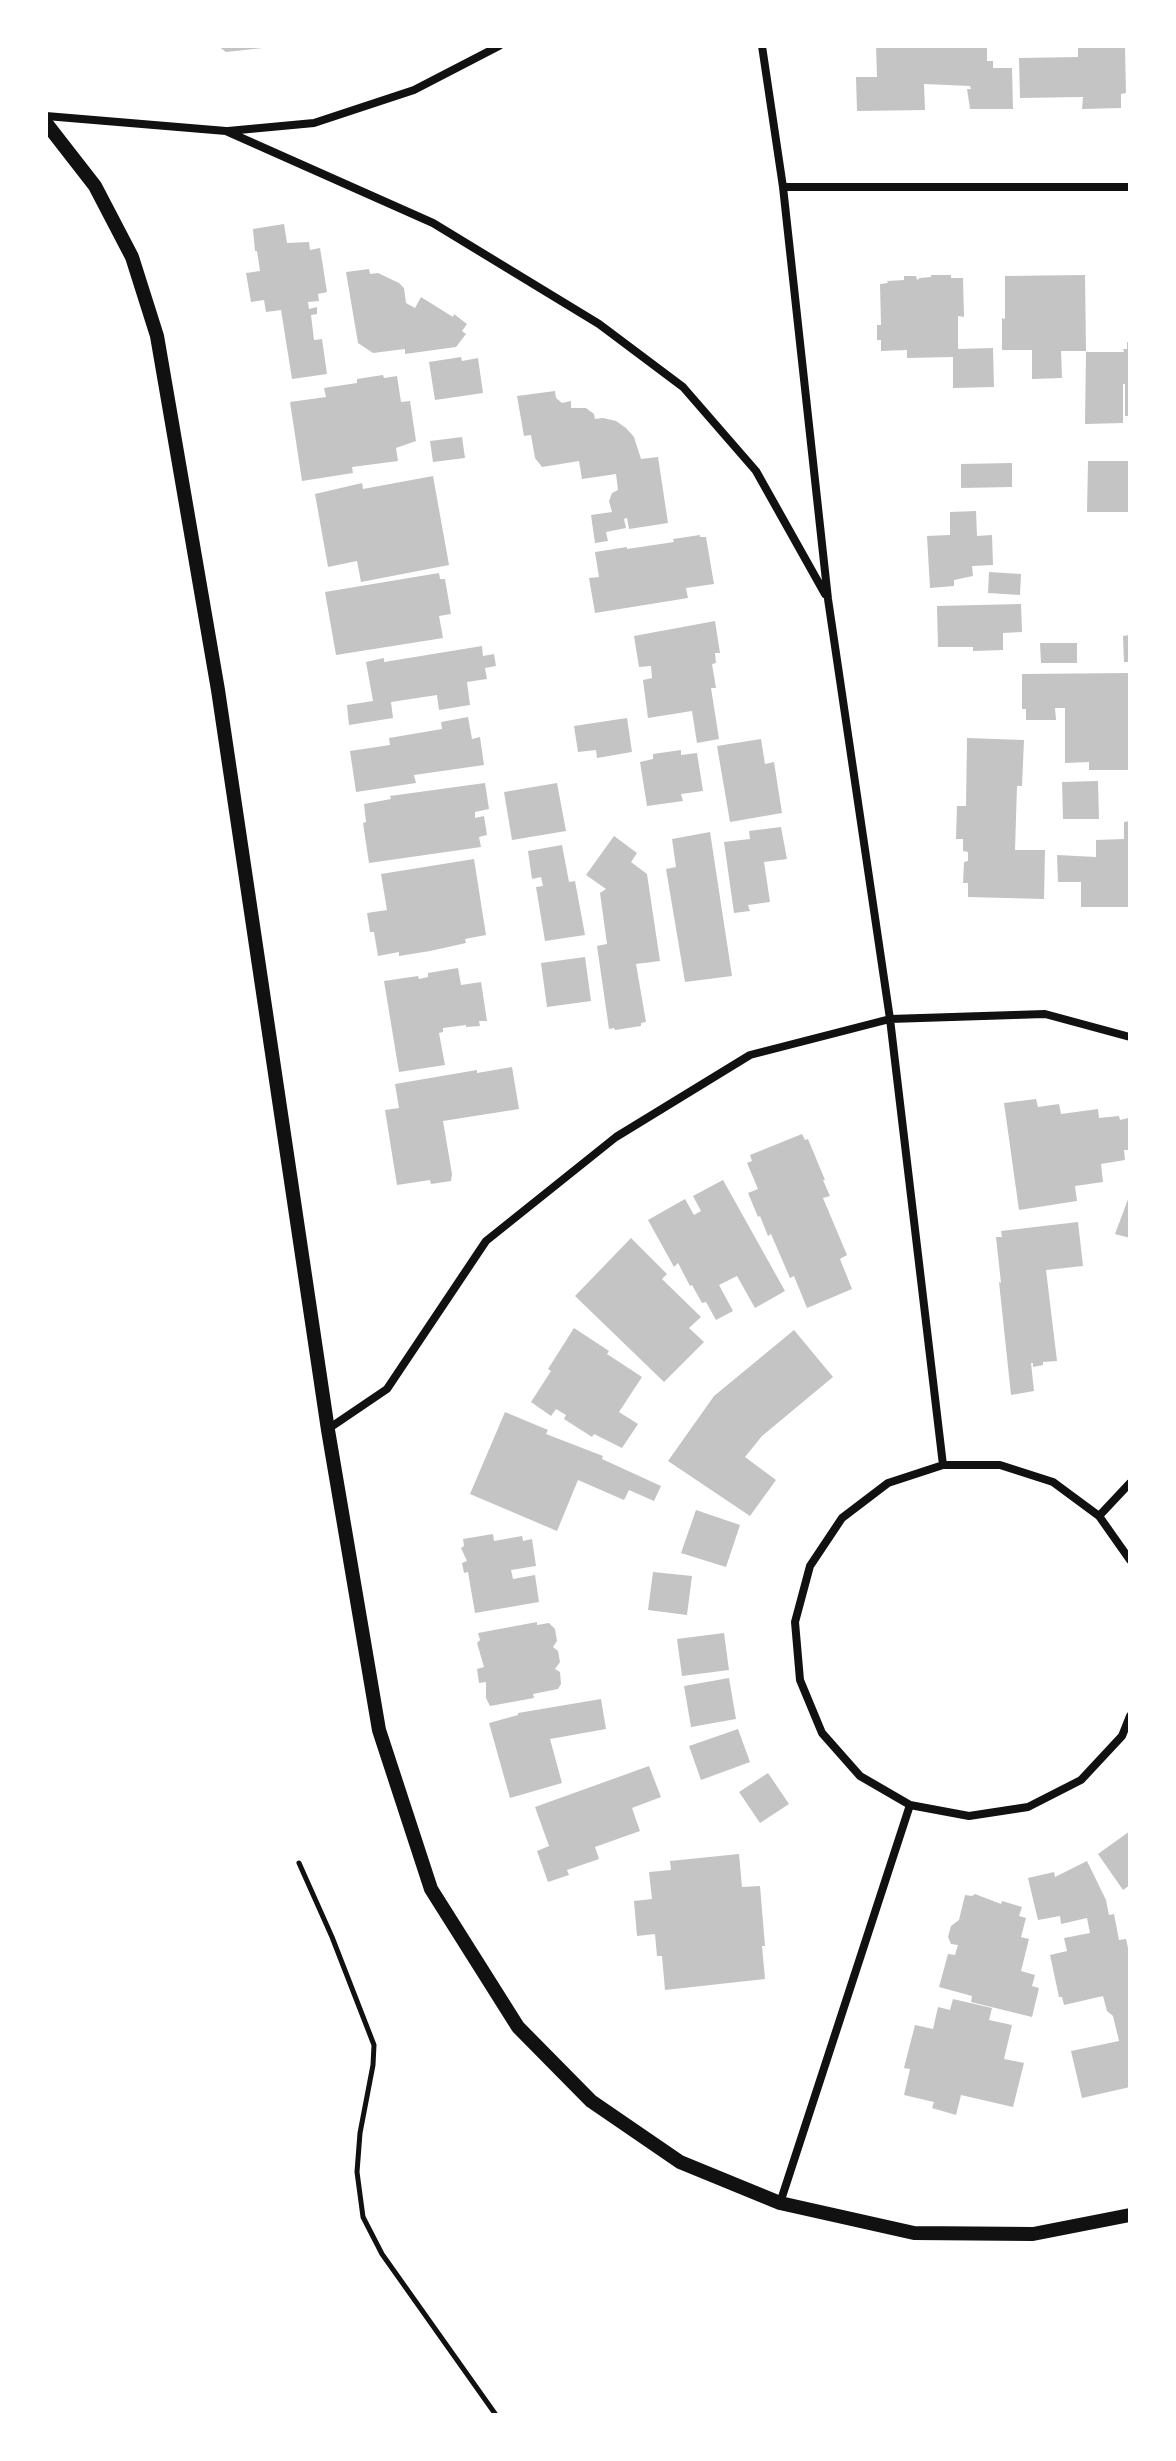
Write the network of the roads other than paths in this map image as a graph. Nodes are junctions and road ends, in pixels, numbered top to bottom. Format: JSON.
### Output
{"nodes":[{"id":1,"x":499,"y":46,"type":"edge"},
{"id":2,"x":762,"y":46,"type":"edge"},
{"id":3,"x":46,"y":116,"type":"edge"},
{"id":4,"x":46,"y":123,"type":"edge"},
{"id":5,"x":226,"y":131,"type":"junction"},
{"id":6,"x":783,"y":187,"type":"junction"},
{"id":7,"x":1130,"y":187,"type":"edge"},
{"id":8,"x":828,"y":599,"type":"junction"},
{"id":9,"x":890,"y":1019,"type":"junction"},
{"id":10,"x":1130,"y":1037,"type":"edge"},
{"id":11,"x":328,"y":1430,"type":"junction"},
{"id":12,"x":943,"y":1465,"type":"junction"},
{"id":13,"x":1130,"y":1483,"type":"edge"},
{"id":14,"x":1099,"y":1516,"type":"junction"},
{"id":15,"x":1130,"y":1560,"type":"edge"},
{"id":16,"x":1130,"y":1716,"type":"edge"},
{"id":17,"x":910,"y":1805,"type":"junction"},
{"id":18,"x":780,"y":2203,"type":"junction"},
{"id":19,"x":1130,"y":2215,"type":"edge"}],
"edges":[{"from":1,"to":5,"type":"street"},
{"from":2,"to":6,"type":"street"},
{"from":3,"to":5,"type":"street"},
{"from":4,"to":11,"type":"street"},
{"from":5,"to":8,"type":"street"},
{"from":6,"to":7,"type":"street"},
{"from":6,"to":8,"type":"street"},
{"from":8,"to":9,"type":"street"},
{"from":9,"to":10,"type":"street"},
{"from":9,"to":11,"type":"street"},
{"from":9,"to":12,"type":"street"},
{"from":11,"to":18,"type":"street"},
{"from":12,"to":14,"type":"street"},
{"from":12,"to":17,"type":"street"},
{"from":13,"to":14,"type":"street"},
{"from":14,"to":15,"type":"street"},
{"from":16,"to":17,"type":"street"},
{"from":17,"to":18,"type":"street"},
{"from":18,"to":19,"type":"street"}]}
